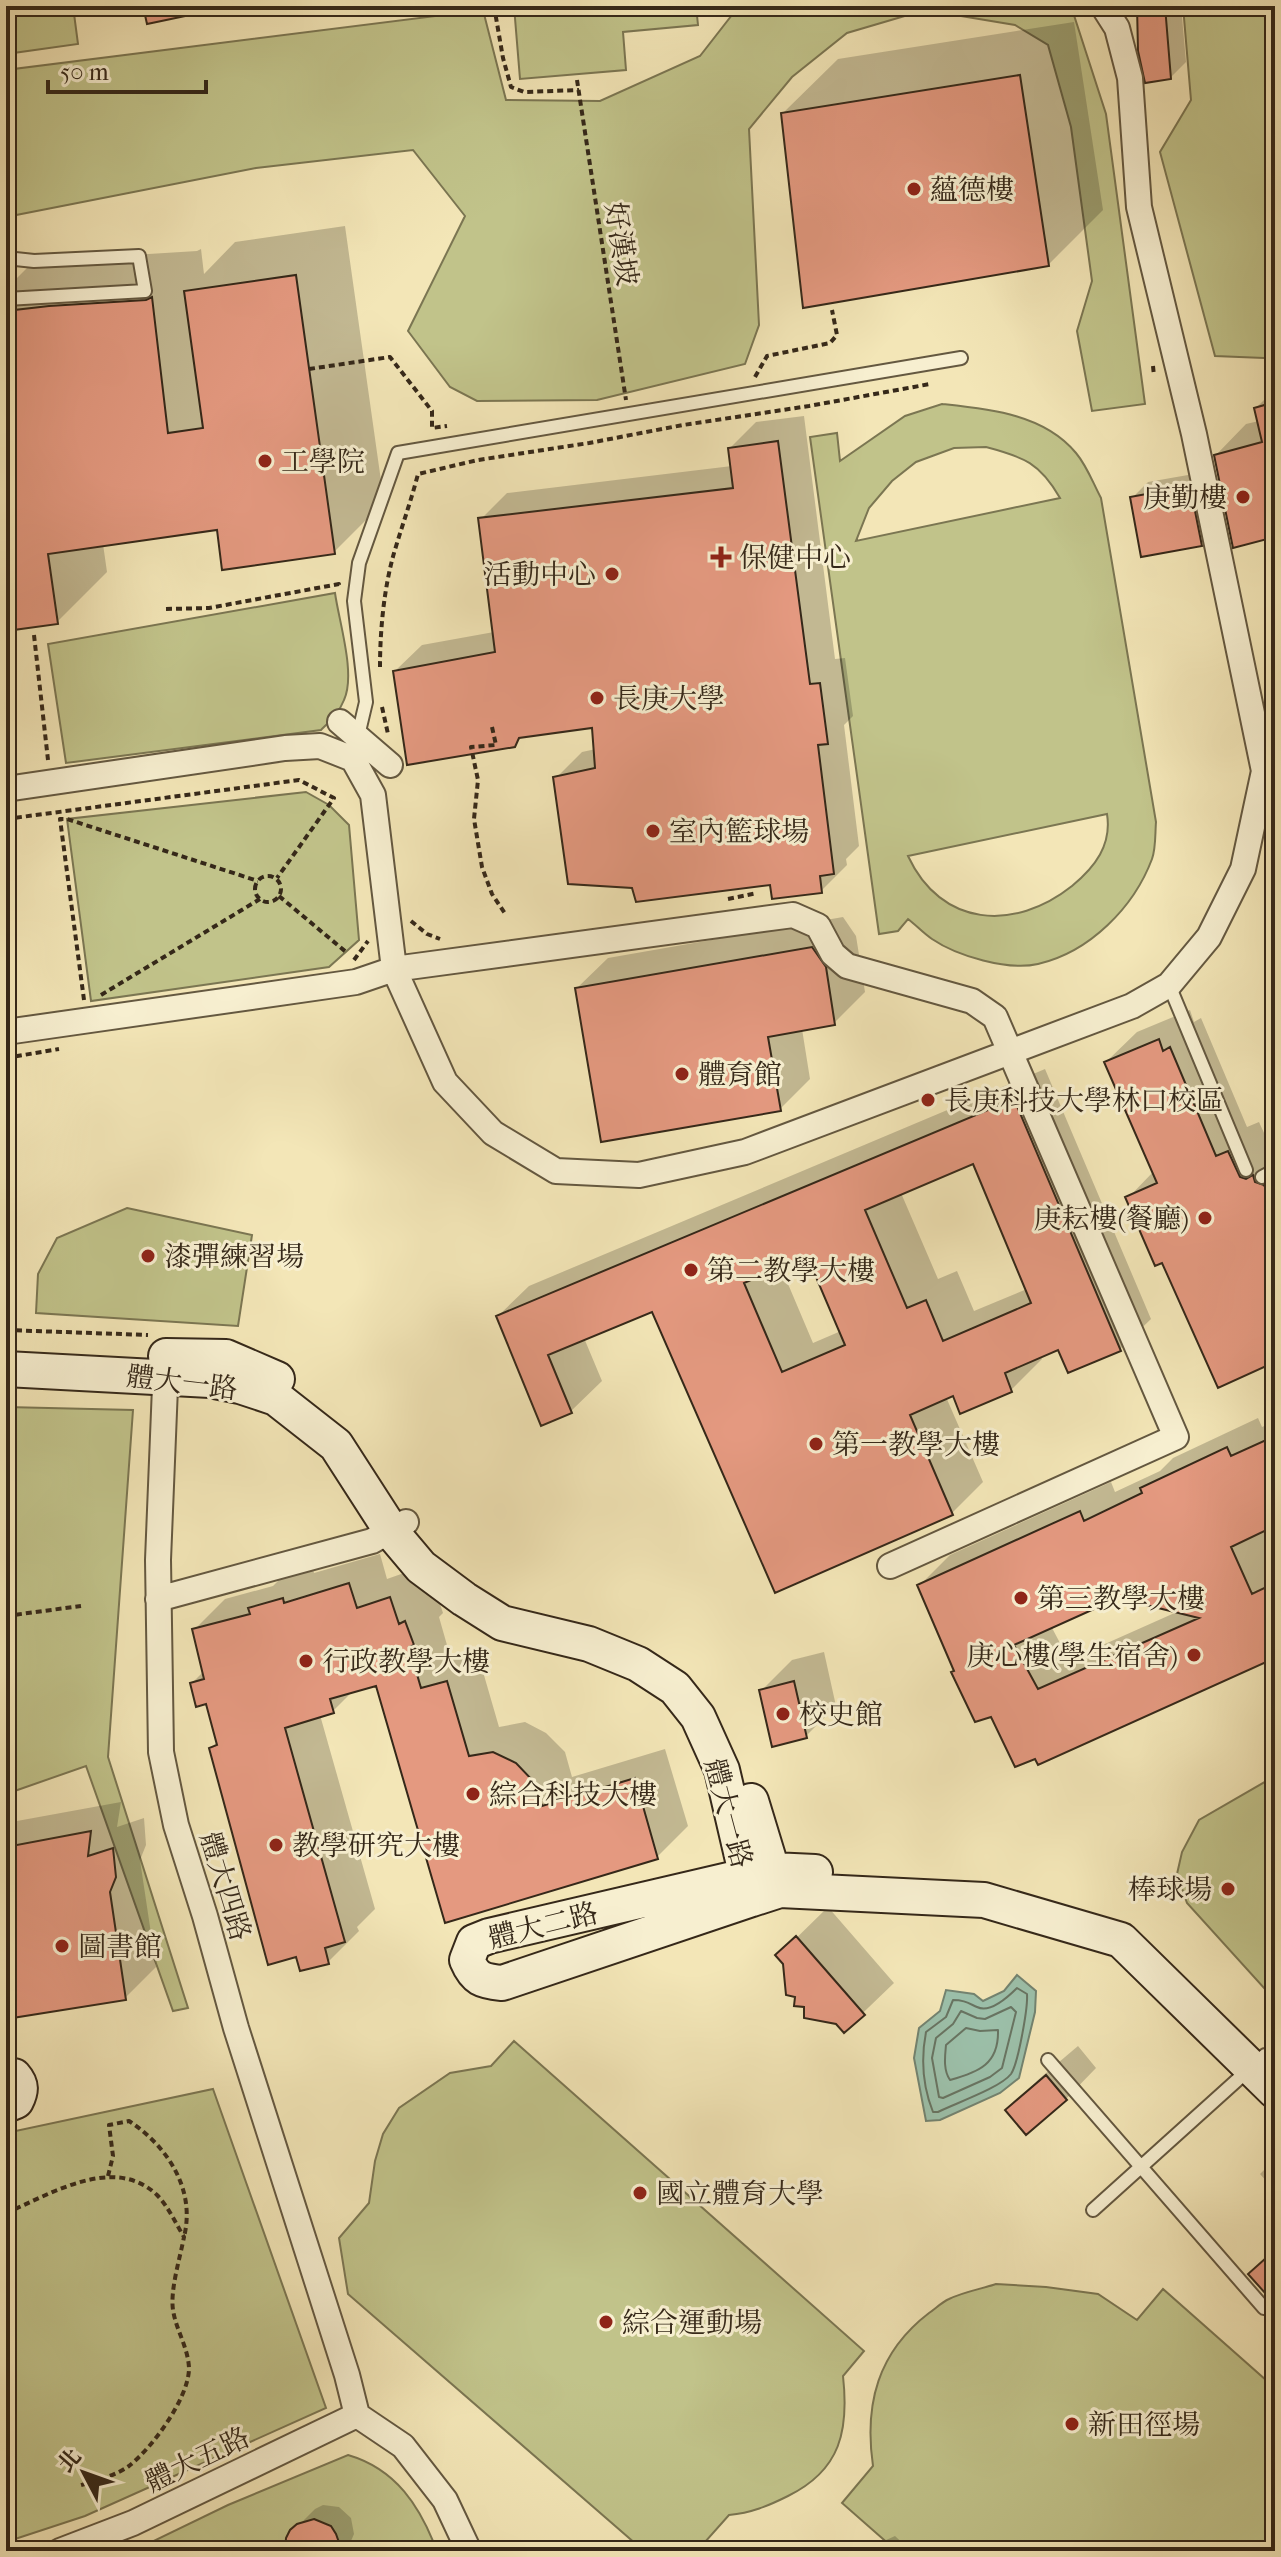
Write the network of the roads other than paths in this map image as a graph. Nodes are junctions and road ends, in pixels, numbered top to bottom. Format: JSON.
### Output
{"nodes":[{"id":1,"x":1103,"y":6,"type":"edge"},
{"id":2,"x":6,"y":258,"type":"edge"},
{"id":3,"x":6,"y":299,"type":"edge"},
{"id":4,"x":961,"y":358,"type":"dead end"},
{"id":5,"x":340,"y":722,"type":"dead end"},
{"id":6,"x":353,"y":759,"type":"junction"},
{"id":7,"x":390,"y":765,"type":"road end"},
{"id":8,"x":6,"y":789,"type":"edge"},
{"id":9,"x":394,"y":969,"type":"junction"},
{"id":10,"x":1169,"y":985,"type":"junction"},
{"id":11,"x":6,"y":1032,"type":"edge"},
{"id":12,"x":1010,"y":1051,"type":"junction"},
{"id":13,"x":1246,"y":1170,"type":"dead end"},
{"id":14,"x":1275,"y":1170,"type":"edge"},
{"id":15,"x":1262,"y":1177,"type":"dead end"},
{"id":16,"x":6,"y":1350,"type":"edge"},
{"id":17,"x":165,"y":1363,"type":"junction"},
{"id":18,"x":6,"y":1369,"type":"edge"},
{"id":19,"x":399,"y":1527,"type":"junction"},
{"id":20,"x":890,"y":1566,"type":"dead end"},
{"id":21,"x":158,"y":1599,"type":"junction"},
{"id":22,"x":763,"y":1884,"type":"junction"},
{"id":23,"x":1048,"y":2060,"type":"dead end"},
{"id":24,"x":1264,"y":2062,"type":"edge"},
{"id":25,"x":6,"y":2075,"type":"edge"},
{"id":26,"x":1275,"y":2091,"type":"edge"},
{"id":27,"x":6,"y":2105,"type":"edge"},
{"id":28,"x":1141,"y":2167,"type":"junction"},
{"id":29,"x":1093,"y":2210,"type":"dead end"},
{"id":30,"x":1264,"y":2308,"type":"dead end"},
{"id":31,"x":357,"y":2415,"type":"junction"},
{"id":32,"x":82,"y":2547,"type":"edge"},
{"id":33,"x":60,"y":2551,"type":"edge"},
{"id":34,"x":469,"y":2551,"type":"edge"}],
"edges":[{"from":1,"to":10,"type":"street"},
{"from":2,"to":3,"type":"lane"},
{"from":4,"to":6,"type":"lane"},
{"from":5,"to":7,"type":"street"},
{"from":6,"to":8,"type":"street"},
{"from":6,"to":9,"type":"street"},
{"from":9,"to":11,"type":"street"},
{"from":9,"to":12,"type":"street"},
{"from":9,"to":12,"type":"street"},
{"from":10,"to":12,"type":"street"},
{"from":10,"to":13,"type":"lane"},
{"from":12,"to":20,"type":"street"},
{"from":14,"to":15,"type":"lane"},
{"from":16,"to":17,"type":"street","name":"體大一路"},
{"from":17,"to":18,"type":"street","name":"體大一路"},
{"from":17,"to":19,"type":"street","name":"體大一路"},
{"from":17,"to":21,"type":"street","name":"體大四路"},
{"from":19,"to":21,"type":"street"},
{"from":19,"to":22,"type":"street","name":"體大一路"},
{"from":21,"to":31,"type":"street","name":"體大四路"},
{"from":22,"to":22,"type":"street","name":"體大二路"},
{"from":22,"to":24,"type":"street","name":"體大一路"},
{"from":23,"to":28,"type":"lane"},
{"from":24,"to":26,"type":"street","name":"體大一路"},
{"from":24,"to":28,"type":"lane"},
{"from":25,"to":27,"type":"street"},
{"from":28,"to":29,"type":"lane"},
{"from":28,"to":30,"type":"lane"},
{"from":31,"to":32,"type":"street","name":"體大五路"},
{"from":31,"to":34,"type":"street"},
{"from":32,"to":33,"type":"street","name":"體大五路"}]}
